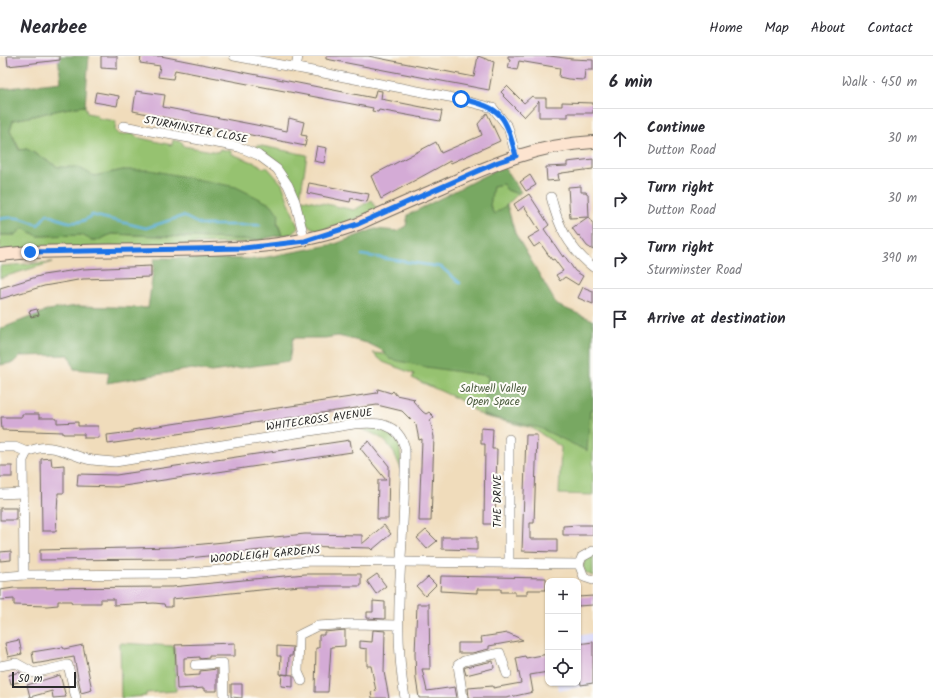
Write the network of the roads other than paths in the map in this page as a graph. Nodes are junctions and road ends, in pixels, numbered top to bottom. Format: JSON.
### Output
{"nodes":[{"id":1,"x":234,"y":56,"type":"edge"},
{"id":2,"x":298,"y":56,"type":"edge"},
{"id":3,"x":296,"y":68,"type":"junction"},
{"id":4,"x":123,"y":126,"type":"dead end"},
{"id":5,"x":593,"y":142,"type":"edge"},
{"id":6,"x":516,"y":156,"type":"junction"},
{"id":7,"x":551,"y":197,"type":"dead end"},
{"id":8,"x":305,"y":241,"type":"junction"},
{"id":9,"x":0,"y":254,"type":"edge"},
{"id":10,"x":593,"y":267,"type":"edge"},
{"id":11,"x":509,"y":439,"type":"dead end"},
{"id":12,"x":0,"y":446,"type":"edge"},
{"id":13,"x":26,"y":452,"type":"junction"},
{"id":14,"x":23,"y":493,"type":"junction"},
{"id":15,"x":0,"y":494,"type":"edge"},
{"id":16,"x":593,"y":551,"type":"edge"},
{"id":17,"x":402,"y":563,"type":"junction"},
{"id":18,"x":508,"y":563,"type":"junction"},
{"id":19,"x":579,"y":564,"type":"junction"},
{"id":20,"x":24,"y":575,"type":"junction"},
{"id":21,"x":0,"y":576,"type":"edge"},
{"id":22,"x":593,"y":580,"type":"edge"},
{"id":23,"x":398,"y":625,"type":"junction"},
{"id":24,"x":195,"y":665,"type":"dead end"},
{"id":25,"x":0,"y":666,"type":"edge"},
{"id":26,"x":507,"y":674,"type":"dead end"},
{"id":27,"x":302,"y":681,"type":"dead end"},
{"id":28,"x":76,"y":698,"type":"edge"},
{"id":29,"x":224,"y":698,"type":"edge"},
{"id":30,"x":405,"y":698,"type":"edge"},
{"id":31,"x":463,"y":698,"type":"edge"}],
"edges":[{"from":1,"to":3,"type":"street"},
{"from":2,"to":3,"type":"street"},
{"from":3,"to":6,"type":"street"},
{"from":4,"to":8,"type":"street","name":"STURMINSTER CLOSE"},
{"from":5,"to":6,"type":"street"},
{"from":6,"to":8,"type":"street"},
{"from":7,"to":10,"type":"street"},
{"from":8,"to":9,"type":"street"},
{"from":11,"to":18,"type":"street","name":"THE DRIVE"},
{"from":12,"to":13,"type":"street"},
{"from":13,"to":14,"type":"street"},
{"from":13,"to":17,"type":"street","name":"WHITECROSS AVENUE"},
{"from":14,"to":15,"type":"street"},
{"from":14,"to":20,"type":"street"},
{"from":16,"to":19,"type":"street"},
{"from":17,"to":18,"type":"street","name":"WOODLEIGH GARDENS"},
{"from":17,"to":20,"type":"street","name":"WOODLEIGH GARDENS"},
{"from":17,"to":23,"type":"street","name":"WHITECROSS AVENUE"},
{"from":18,"to":19,"type":"street","name":"WOODLEIGH GARDENS"},
{"from":19,"to":22,"type":"street"},
{"from":20,"to":21,"type":"street","name":"WOODLEIGH GARDENS"},
{"from":23,"to":27,"type":"street"},
{"from":23,"to":30,"type":"street","name":"WHITECROSS AVENUE"},
{"from":24,"to":29,"type":"street"},
{"from":25,"to":28,"type":"street"},
{"from":26,"to":31,"type":"street"}]}
